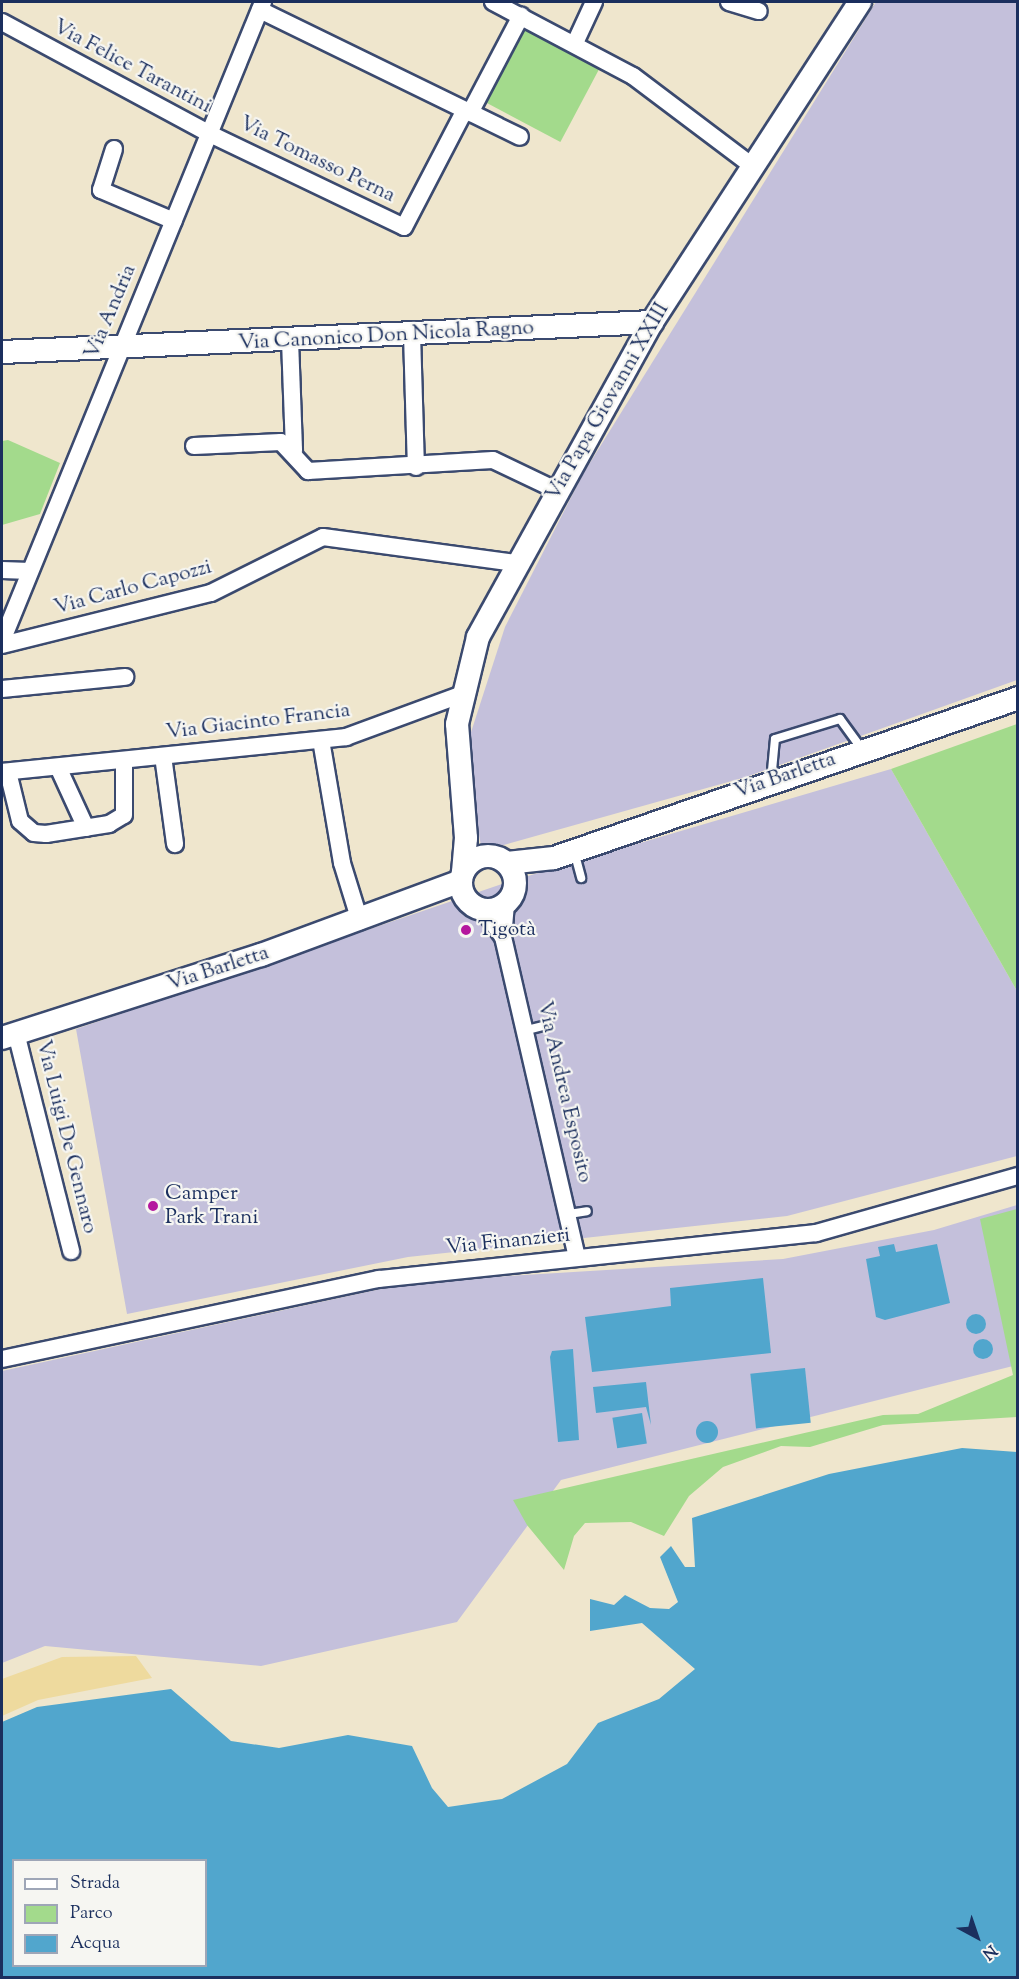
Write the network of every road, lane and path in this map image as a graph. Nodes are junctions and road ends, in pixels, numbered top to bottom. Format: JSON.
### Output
{"nodes":[{"id":1,"x":493,"y":2,"type":"edge"},
{"id":2,"x":594,"y":2,"type":"edge"},
{"id":3,"x":729,"y":2,"type":"edge"},
{"id":4,"x":860,"y":2,"type":"edge"},
{"id":5,"x":262,"y":6,"type":"edge"},
{"id":6,"x":759,"y":11,"type":"dead end"},
{"id":7,"x":521,"y":16,"type":"junction"},
{"id":8,"x":2,"y":22,"type":"edge"},
{"id":9,"x":575,"y":43,"type":"junction"},
{"id":10,"x":468,"y":112,"type":"junction"},
{"id":11,"x":210,"y":134,"type":"junction"},
{"id":12,"x":520,"y":137,"type":"dead end"},
{"id":13,"x":114,"y":149,"type":"dead end"},
{"id":14,"x":751,"y":165,"type":"junction"},
{"id":15,"x":174,"y":221,"type":"junction"},
{"id":16,"x":652,"y":322,"type":"junction"},
{"id":17,"x":412,"y":334,"type":"junction"},
{"id":18,"x":290,"y":340,"type":"junction"},
{"id":19,"x":120,"y":349,"type":"junction"},
{"id":20,"x":2,"y":352,"type":"edge"},
{"id":21,"x":194,"y":446,"type":"dead end"},
{"id":22,"x":294,"y":451,"type":"junction"},
{"id":23,"x":416,"y":467,"type":"junction"},
{"id":24,"x":556,"y":490,"type":"junction"},
{"id":25,"x":514,"y":563,"type":"junction"},
{"id":26,"x":2,"y":570,"type":"edge"},
{"id":27,"x":30,"y":571,"type":"junction"},
{"id":28,"x":2,"y":643,"type":"edge"},
{"id":29,"x":125,"y":677,"type":"dead end"},
{"id":30,"x":2,"y":689,"type":"edge"},
{"id":31,"x":463,"y":694,"type":"junction"},
{"id":32,"x":1017,"y":698,"type":"edge"},
{"id":33,"x":321,"y":740,"type":"junction"},
{"id":34,"x":862,"y":749,"type":"junction"},
{"id":35,"x":163,"y":756,"type":"junction"},
{"id":36,"x":124,"y":760,"type":"junction"},
{"id":37,"x":58,"y":767,"type":"junction"},
{"id":38,"x":5,"y":772,"type":"edge"},
{"id":39,"x":771,"y":781,"type":"junction"},
{"id":40,"x":86,"y":828,"type":"junction"},
{"id":41,"x":466,"y":838,"type":"junction"},
{"id":42,"x":176,"y":844,"type":"dead end"},
{"id":43,"x":564,"y":854,"type":"junction"},
{"id":44,"x":483,"y":857,"type":"junction"},
{"id":45,"x":512,"y":873,"type":"junction"},
{"id":46,"x":581,"y":878,"type":"dead end"},
{"id":47,"x":463,"y":884,"type":"junction"},
{"id":48,"x":506,"y":904,"type":"junction"},
{"id":49,"x":484,"y":910,"type":"junction"},
{"id":50,"x":360,"y":921,"type":"junction"},
{"id":51,"x":503,"y":937,"type":"junction"},
{"id":52,"x":548,"y":1025,"type":"dead end"},
{"id":53,"x":527,"y":1030,"type":"junction"},
{"id":54,"x":9,"y":1036,"type":"edge"},
{"id":55,"x":1017,"y":1176,"type":"edge"},
{"id":56,"x":587,"y":1211,"type":"dead end"},
{"id":57,"x":569,"y":1214,"type":"junction"},
{"id":58,"x":71,"y":1251,"type":"dead end"},
{"id":59,"x":577,"y":1258,"type":"junction"},
{"id":60,"x":2,"y":1358,"type":"edge"}],
"edges":[{"from":1,"to":7,"type":"street"},
{"from":2,"to":9,"type":"street"},
{"from":3,"to":6,"type":"street"},
{"from":4,"to":14,"type":"main road","name":"Via Papa Giovanni XXIII"},
{"from":5,"to":10,"type":"street"},
{"from":5,"to":11,"type":"street","name":"Via Andria"},
{"from":7,"to":9,"type":"street"},
{"from":7,"to":10,"type":"street"},
{"from":8,"to":11,"type":"street","name":"Via Felice Tarantini"},
{"from":9,"to":14,"type":"street"},
{"from":10,"to":11,"type":"street","name":"Via Tomasso Perna"},
{"from":10,"to":12,"type":"street"},
{"from":11,"to":15,"type":"street","name":"Via Andria"},
{"from":13,"to":15,"type":"street"},
{"from":14,"to":16,"type":"main road","name":"Via Papa Giovanni XXIII"},
{"from":15,"to":19,"type":"street","name":"Via Andria"},
{"from":16,"to":17,"type":"main road","name":"Via Canonico Don Nicola Ragno"},
{"from":16,"to":24,"type":"main road","name":"Via Papa Giovanni XXIII"},
{"from":17,"to":18,"type":"main road","name":"Via Canonico Don Nicola Ragno"},
{"from":17,"to":23,"type":"street"},
{"from":18,"to":19,"type":"main road","name":"Via Canonico Don Nicola Ragno"},
{"from":18,"to":22,"type":"street"},
{"from":19,"to":20,"type":"main road","name":"Via Canonico Don Nicola Ragno"},
{"from":19,"to":27,"type":"street","name":"Via Andria"},
{"from":21,"to":22,"type":"street"},
{"from":22,"to":23,"type":"street"},
{"from":23,"to":24,"type":"street"},
{"from":24,"to":25,"type":"main road","name":"Via Papa Giovanni XXIII"},
{"from":25,"to":28,"type":"street","name":"Via Carlo Capozzi"},
{"from":25,"to":31,"type":"main road","name":"Via Papa Giovanni XXIII"},
{"from":26,"to":27,"type":"street"},
{"from":27,"to":28,"type":"street","name":"Via Andria"},
{"from":29,"to":30,"type":"street"},
{"from":31,"to":33,"type":"street","name":"Via Giacinto Francia"},
{"from":31,"to":41,"type":"main road","name":"Via Papa Giovanni XXIII"},
{"from":32,"to":34,"type":"main road","name":"Via Barletta"},
{"from":33,"to":35,"type":"street","name":"Via Giacinto Francia"},
{"from":33,"to":50,"type":"street"},
{"from":34,"to":39,"type":"main road","name":"Via Barletta"},
{"from":34,"to":39,"type":"lane"},
{"from":35,"to":36,"type":"street","name":"Via Giacinto Francia"},
{"from":35,"to":42,"type":"street"},
{"from":36,"to":37,"type":"street","name":"Via Giacinto Francia"},
{"from":36,"to":40,"type":"street","name":"Via Giacinto Francia"},
{"from":37,"to":38,"type":"street","name":"Via Giacinto Francia"},
{"from":37,"to":40,"type":"street"},
{"from":38,"to":40,"type":"street","name":"Via Giacinto Francia"},
{"from":39,"to":43,"type":"main road","name":"Via Barletta"},
{"from":41,"to":44,"type":"main road"},
{"from":41,"to":47,"type":"main road","name":"Via Papa Giovanni XXIII"},
{"from":43,"to":45,"type":"main road","name":"Via Barletta"},
{"from":43,"to":46,"type":"lane"},
{"from":44,"to":45,"type":"main road"},
{"from":44,"to":47,"type":"main road"},
{"from":45,"to":48,"type":"main road","name":"Via Barletta"},
{"from":47,"to":49,"type":"main road","name":"Via Barletta"},
{"from":47,"to":50,"type":"main road","name":"Via Barletta"},
{"from":48,"to":49,"type":"main road"},
{"from":48,"to":51,"type":"street","name":"Via Andrea Esposito"},
{"from":49,"to":51,"type":"street","name":"Via Andrea Esposito"},
{"from":50,"to":54,"type":"main road","name":"Via Barletta"},
{"from":51,"to":53,"type":"street","name":"Via Andrea Esposito"},
{"from":52,"to":53,"type":"lane"},
{"from":53,"to":57,"type":"street","name":"Via Andrea Esposito"},
{"from":54,"to":58,"type":"street","name":"Via Luigi De Gennaro"},
{"from":55,"to":59,"type":"street","name":"Via Finanzieri"},
{"from":56,"to":57,"type":"lane"},
{"from":57,"to":59,"type":"street","name":"Via Andrea Esposito"},
{"from":59,"to":60,"type":"street","name":"Via Finanzieri"}]}
